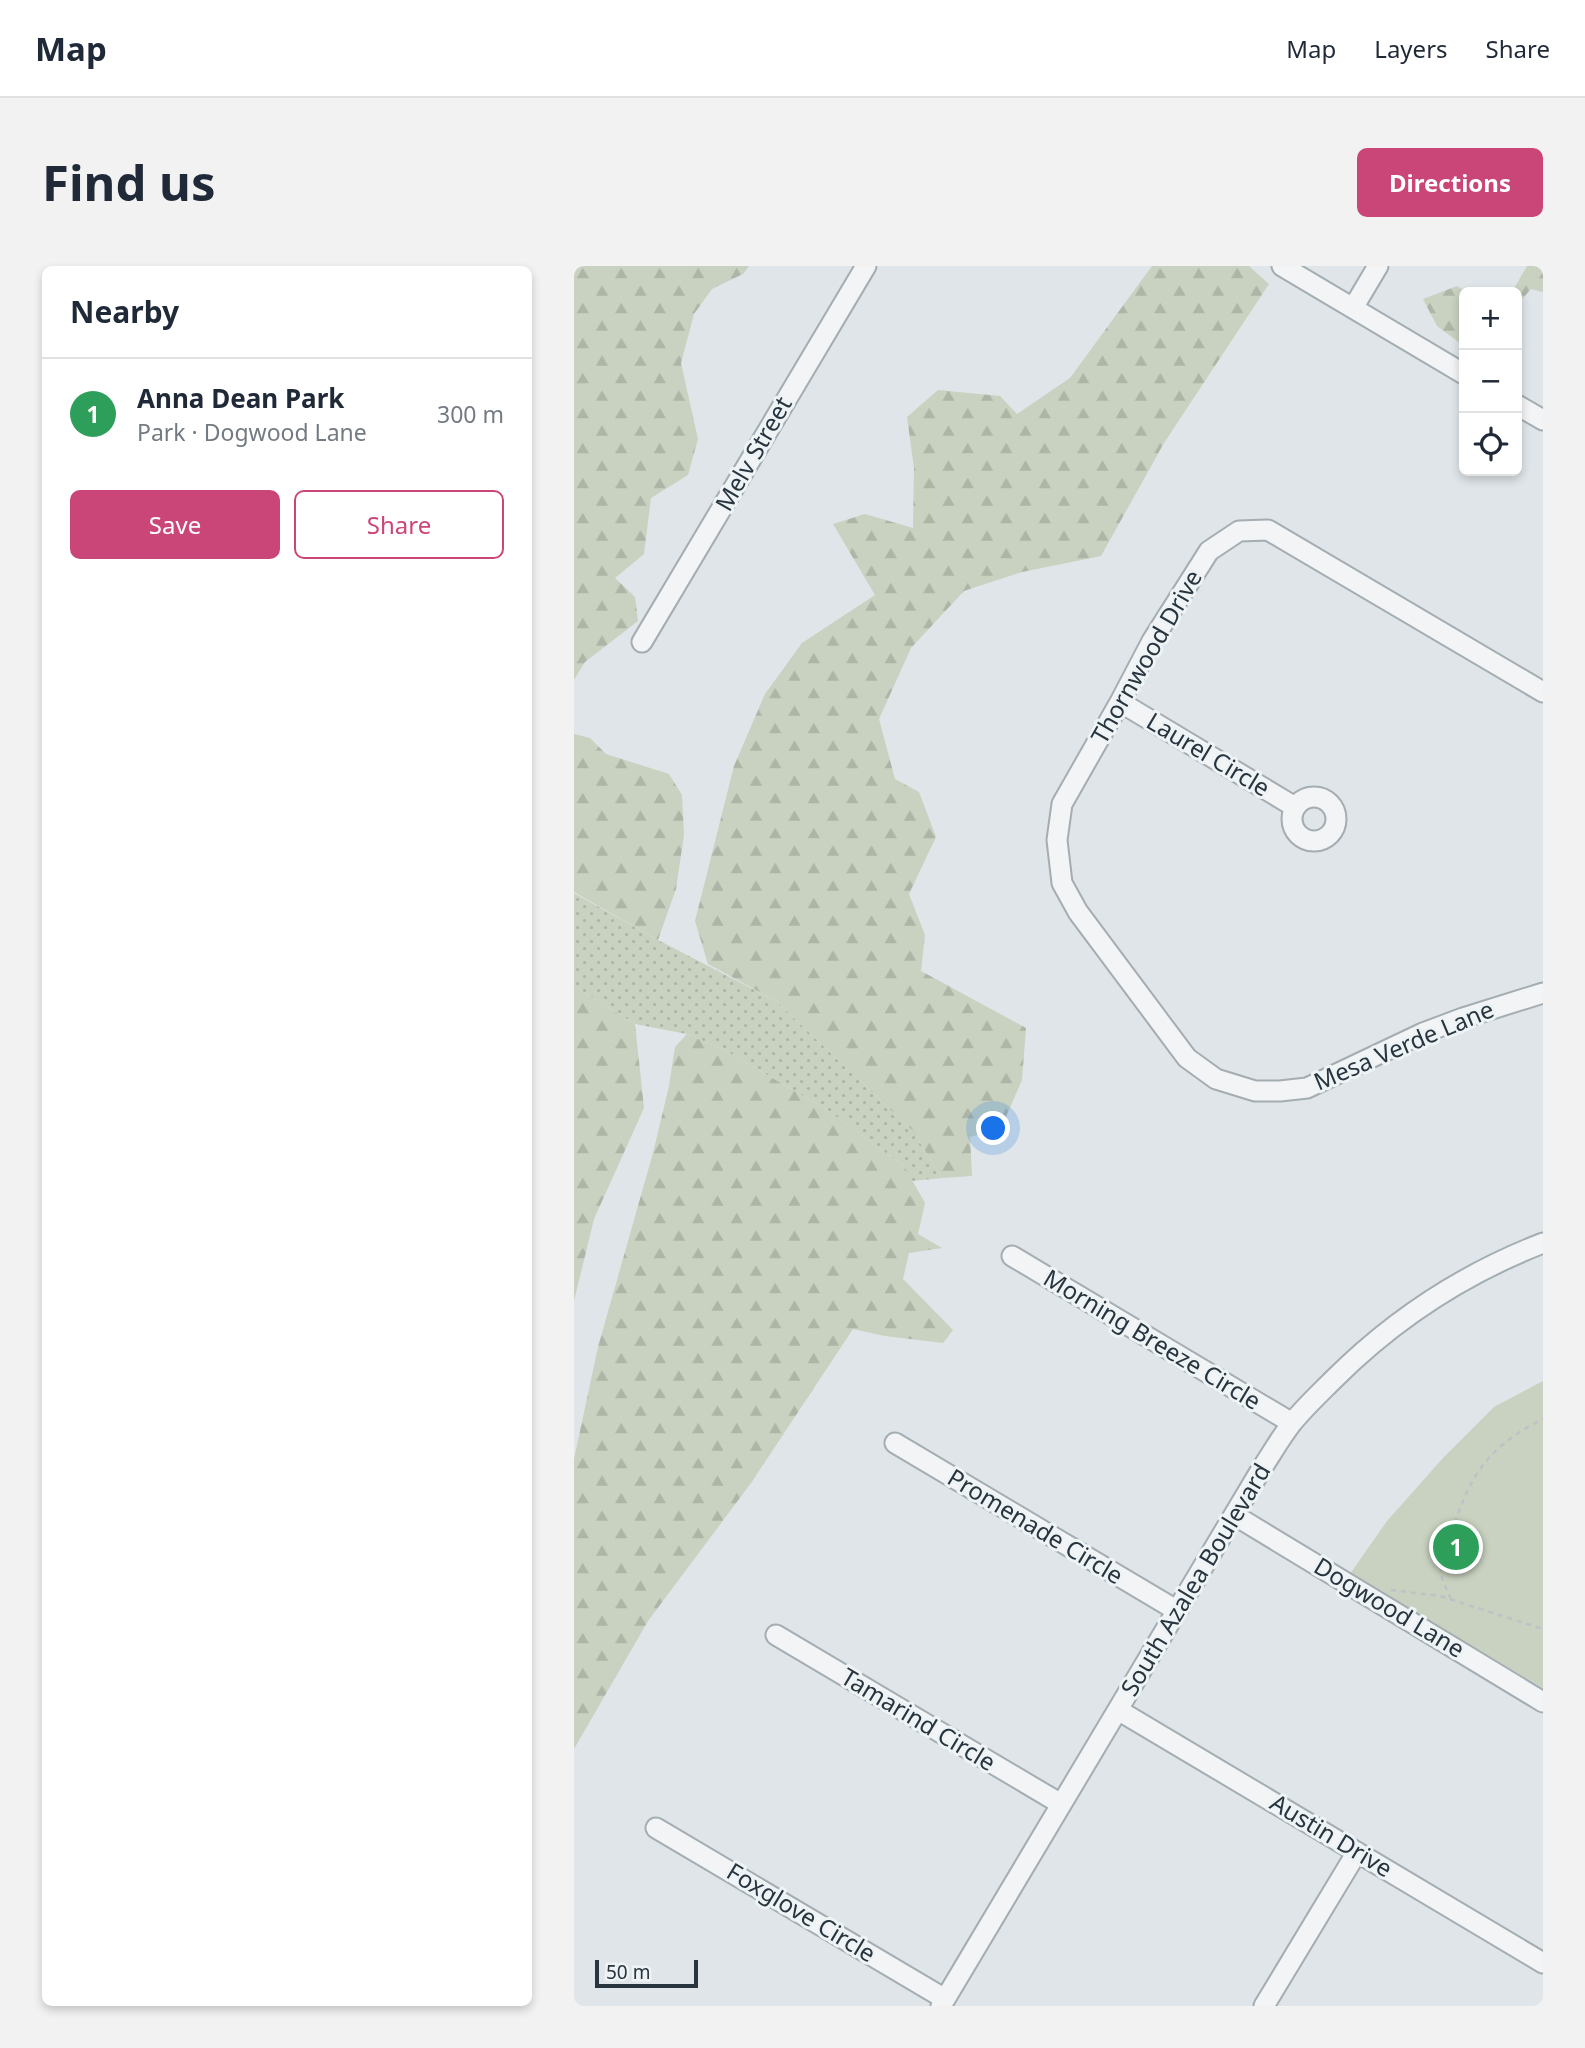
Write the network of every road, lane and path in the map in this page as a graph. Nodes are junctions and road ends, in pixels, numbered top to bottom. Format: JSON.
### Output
{"nodes":[{"id":1,"x":866,"y":266,"type":"edge"},
{"id":2,"x":1282,"y":266,"type":"edge"},
{"id":3,"x":1378,"y":266,"type":"edge"},
{"id":4,"x":1353,"y":308,"type":"junction"},
{"id":5,"x":1459,"y":371,"type":"edge"},
{"id":6,"x":1522,"y":407,"type":"edge"},
{"id":7,"x":1543,"y":420,"type":"edge"},
{"id":8,"x":642,"y":642,"type":"dead end"},
{"id":9,"x":1543,"y":692,"type":"edge"},
{"id":10,"x":1121,"y":702,"type":"junction"},
{"id":11,"x":1295,"y":807,"type":"dead end"},
{"id":12,"x":1543,"y":993,"type":"edge"},
{"id":13,"x":1188,"y":1058,"type":"joint"},
{"id":14,"x":1543,"y":1243,"type":"edge"},
{"id":15,"x":1012,"y":1256,"type":"dead end"},
{"id":16,"x":1543,"y":1419,"type":"edge"},
{"id":17,"x":1292,"y":1423,"type":"junction"},
{"id":18,"x":895,"y":1443,"type":"dead end"},
{"id":19,"x":1234,"y":1515,"type":"junction"},
{"id":20,"x":1384,"y":1587,"type":"dead end"},
{"id":21,"x":1451,"y":1599,"type":"junction"},
{"id":22,"x":1176,"y":1610,"type":"junction"},
{"id":23,"x":1543,"y":1629,"type":"edge"},
{"id":24,"x":776,"y":1635,"type":"dead end"},
{"id":25,"x":1543,"y":1702,"type":"edge"},
{"id":26,"x":1118,"y":1710,"type":"junction"},
{"id":27,"x":1061,"y":1804,"type":"junction"},
{"id":28,"x":656,"y":1828,"type":"dead end"},
{"id":29,"x":1357,"y":1852,"type":"junction"},
{"id":30,"x":1543,"y":1963,"type":"edge"},
{"id":31,"x":943,"y":2002,"type":"edge"},
{"id":32,"x":1264,"y":2006,"type":"edge"}],
"edges":[{"from":1,"to":8,"type":"street","name":"Melv Street"},
{"from":2,"to":4,"type":"street"},
{"from":3,"to":4,"type":"street"},
{"from":4,"to":5,"type":"street"},
{"from":6,"to":7,"type":"street"},
{"from":9,"to":10,"type":"street","name":"Thornwood Drive"},
{"from":10,"to":11,"type":"street","name":"Laurel Circle"},
{"from":10,"to":13,"type":"street","name":"Thornwood Drive"},
{"from":12,"to":13,"type":"street","name":"Mesa Verde Lane"},
{"from":14,"to":17,"type":"street","name":"South Azalea Boulevard"},
{"from":15,"to":17,"type":"street","name":"Morning Breeze Circle"},
{"from":16,"to":21,"type":"path"},
{"from":17,"to":19,"type":"street","name":"South Azalea Boulevard"},
{"from":18,"to":22,"type":"street","name":"Promenade Circle"},
{"from":19,"to":22,"type":"street","name":"South Azalea Boulevard"},
{"from":19,"to":25,"type":"street","name":"Dogwood Lane"},
{"from":20,"to":21,"type":"path"},
{"from":21,"to":23,"type":"path"},
{"from":22,"to":26,"type":"street","name":"South Azalea Boulevard"},
{"from":24,"to":27,"type":"street","name":"Tamarind Circle"},
{"from":26,"to":27,"type":"street","name":"South Azalea Boulevard"},
{"from":26,"to":29,"type":"street","name":"Austin Drive"},
{"from":27,"to":31,"type":"street","name":"South Azalea Boulevard"},
{"from":28,"to":31,"type":"street","name":"Foxglove Circle"},
{"from":29,"to":30,"type":"street","name":"Austin Drive"},
{"from":29,"to":32,"type":"street"}]}
